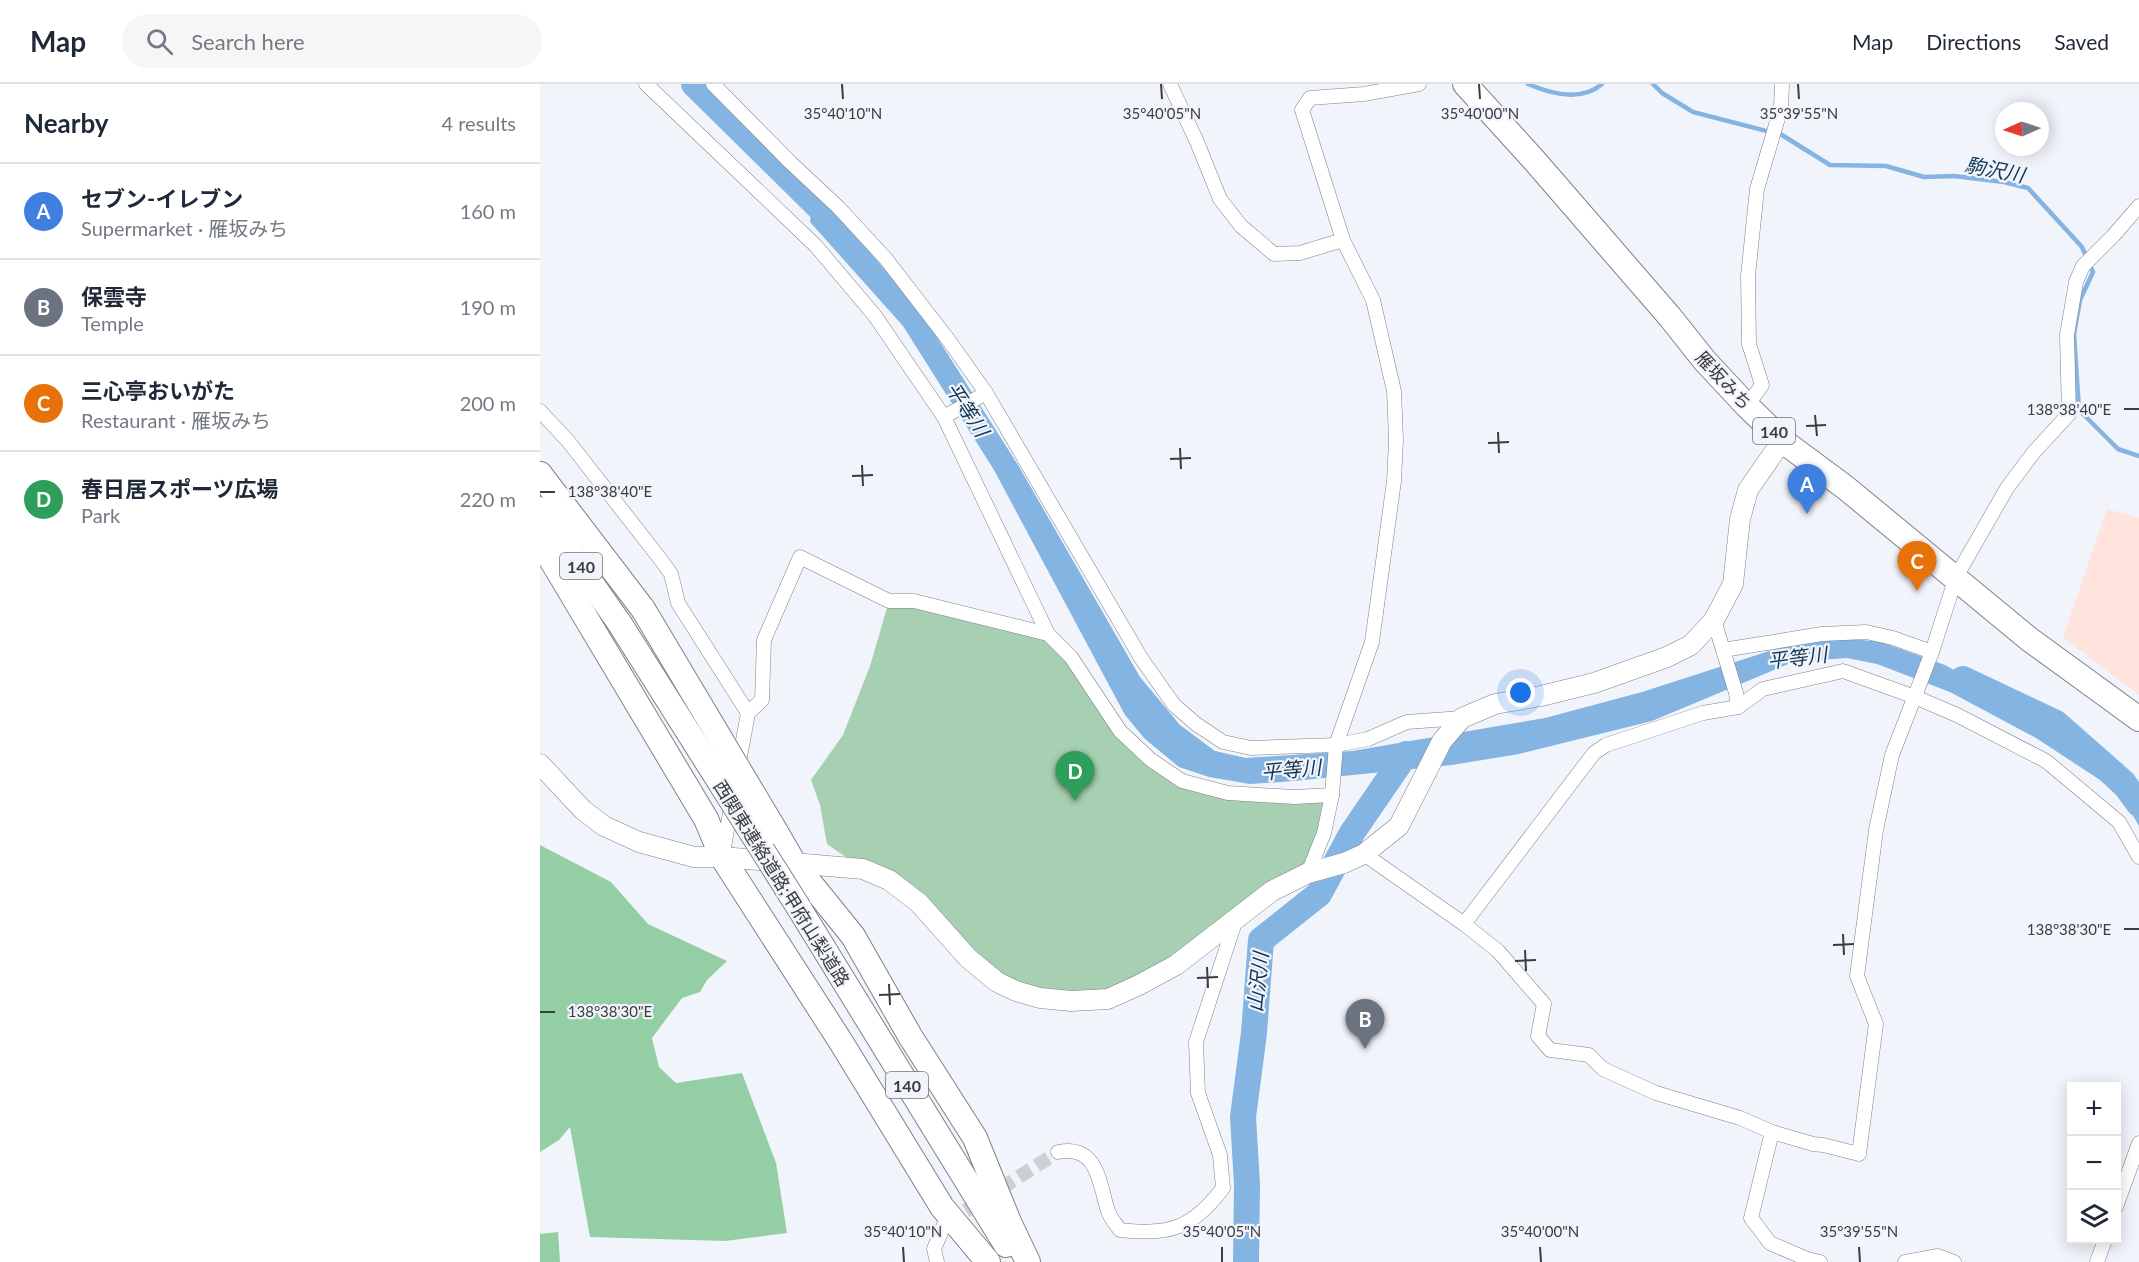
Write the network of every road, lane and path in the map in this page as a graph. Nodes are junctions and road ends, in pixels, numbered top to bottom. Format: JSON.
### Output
{"nodes":[{"id":1,"x":646,"y":84,"type":"edge"},
{"id":2,"x":714,"y":84,"type":"edge"},
{"id":3,"x":1170,"y":84,"type":"edge"},
{"id":4,"x":1419,"y":84,"type":"edge"},
{"id":5,"x":1465,"y":84,"type":"edge"},
{"id":6,"x":1782,"y":84,"type":"edge"},
{"id":7,"x":2139,"y":206,"type":"edge"},
{"id":8,"x":1342,"y":240,"type":"junction"},
{"id":9,"x":986,"y":393,"type":"junction"},
{"id":10,"x":1747,"y":406,"type":"junction"},
{"id":11,"x":540,"y":411,"type":"edge"},
{"id":12,"x":944,"y":417,"type":"junction"},
{"id":13,"x":1784,"y":442,"type":"junction"},
{"id":14,"x":540,"y":474,"type":"edge"},
{"id":15,"x":540,"y":509,"type":"edge"},
{"id":16,"x":540,"y":540,"type":"edge"},
{"id":17,"x":1956,"y":577,"type":"junction"},
{"id":18,"x":1714,"y":620,"type":"junction"},
{"id":19,"x":1048,"y":634,"type":"junction"},
{"id":20,"x":1932,"y":652,"type":"junction"},
{"id":21,"x":1724,"y":654,"type":"junction"},
{"id":22,"x":1915,"y":697,"type":"junction"},
{"id":23,"x":1737,"y":700,"type":"junction"},
{"id":24,"x":748,"y":713,"type":"junction"},
{"id":25,"x":1462,"y":718,"type":"junction"},
{"id":26,"x":2139,"y":719,"type":"edge"},
{"id":27,"x":1336,"y":745,"type":"junction"},
{"id":28,"x":540,"y":764,"type":"edge"},
{"id":29,"x":1332,"y":795,"type":"junction"},
{"id":30,"x":1364,"y":854,"type":"junction"},
{"id":31,"x":722,"y":857,"type":"junction"},
{"id":32,"x":2139,"y":857,"type":"edge"},
{"id":33,"x":794,"y":863,"type":"junction"},
{"id":34,"x":1312,"y":872,"type":"junction"},
{"id":35,"x":1236,"y":919,"type":"junction"},
{"id":36,"x":1464,"y":924,"type":"junction"},
{"id":37,"x":1772,"y":1132,"type":"junction"},
{"id":38,"x":2139,"y":1143,"type":"edge"},
{"id":39,"x":1058,"y":1152,"type":"tunnel mouth"},
{"id":40,"x":2121,"y":1193,"type":"edge"},
{"id":41,"x":944,"y":1225,"type":"tunnel mouth"},
{"id":42,"x":2103,"y":1244,"type":"edge"},
{"id":43,"x":937,"y":1262,"type":"edge"},
{"id":44,"x":988,"y":1262,"type":"edge"},
{"id":45,"x":1017,"y":1262,"type":"edge"},
{"id":46,"x":1028,"y":1262,"type":"edge"},
{"id":47,"x":1820,"y":1262,"type":"edge"},
{"id":48,"x":1905,"y":1262,"type":"edge"},
{"id":49,"x":1954,"y":1262,"type":"edge"},
{"id":50,"x":2097,"y":1262,"type":"edge"}],
"edges":[{"from":1,"to":12,"type":"street"},
{"from":2,"to":9,"type":"street"},
{"from":3,"to":8,"type":"street"},
{"from":4,"to":8,"type":"street"},
{"from":5,"to":10,"type":"highway","name":"雁坂みち","number":"140"},
{"from":6,"to":10,"type":"street"},
{"from":7,"to":17,"type":"street"},
{"from":8,"to":27,"type":"street"},
{"from":9,"to":12,"type":"street"},
{"from":9,"to":27,"type":"street"},
{"from":10,"to":13,"type":"highway","name":"雁坂みち","number":"140"},
{"from":11,"to":24,"type":"street"},
{"from":12,"to":19,"type":"street"},
{"from":13,"to":17,"type":"highway","name":"雁坂みち","number":"140"},
{"from":13,"to":18,"type":"street"},
{"from":14,"to":33,"type":"highway","bridge":true},
{"from":15,"to":45,"type":"highway","name":"西関東連絡道路;甲府山梨道路","number":"140","bridge":true},
{"from":16,"to":31,"type":"highway"},
{"from":17,"to":20,"type":"street"},
{"from":17,"to":26,"type":"highway","name":"雁坂みち","number":"140"},
{"from":18,"to":21,"type":"street"},
{"from":18,"to":25,"type":"street"},
{"from":19,"to":24,"type":"street"},
{"from":19,"to":29,"type":"street"},
{"from":20,"to":21,"type":"street"},
{"from":20,"to":22,"type":"street"},
{"from":21,"to":23,"type":"street"},
{"from":22,"to":23,"type":"street"},
{"from":22,"to":32,"type":"street"},
{"from":22,"to":37,"type":"street"},
{"from":23,"to":36,"type":"street"},
{"from":24,"to":31,"type":"street"},
{"from":25,"to":27,"type":"street"},
{"from":25,"to":30,"type":"street"},
{"from":27,"to":29,"type":"street"},
{"from":28,"to":31,"type":"street"},
{"from":29,"to":34,"type":"street"},
{"from":30,"to":34,"type":"street"},
{"from":30,"to":36,"type":"street"},
{"from":31,"to":33,"type":"street"},
{"from":31,"to":44,"type":"highway"},
{"from":33,"to":35,"type":"street"},
{"from":33,"to":46,"type":"highway"},
{"from":34,"to":35,"type":"street"},
{"from":35,"to":39,"type":"street"},
{"from":36,"to":37,"type":"street"},
{"from":37,"to":47,"type":"street"},
{"from":38,"to":40,"type":"street"},
{"from":41,"to":43,"type":"street"},
{"from":42,"to":50,"type":"street"},
{"from":48,"to":49,"type":"street"}]}
